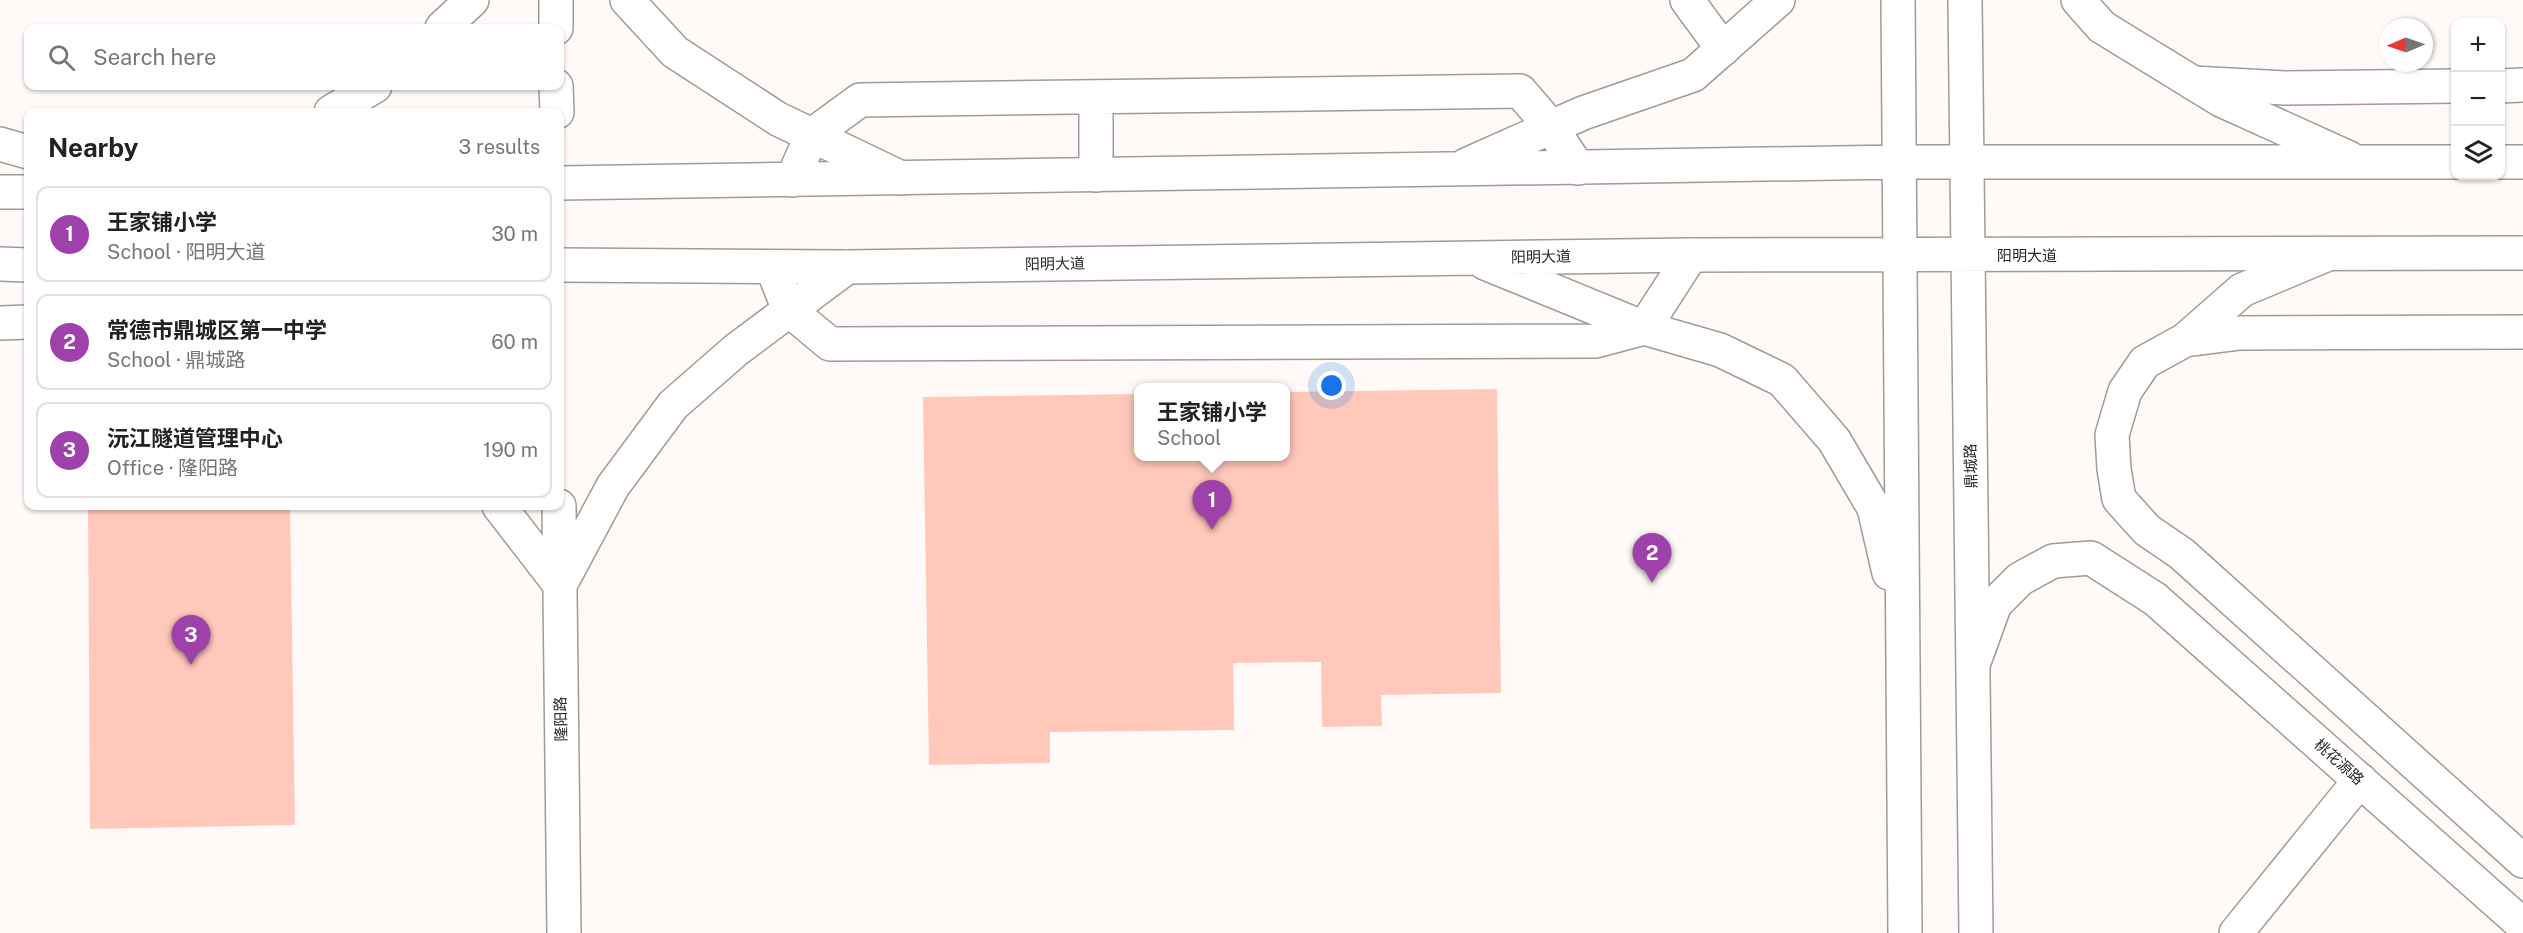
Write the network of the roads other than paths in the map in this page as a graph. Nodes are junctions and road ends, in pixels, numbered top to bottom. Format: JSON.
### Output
{"nodes":[{"id":1,"x":472,"y":0,"type":"edge"},
{"id":2,"x":556,"y":0,"type":"edge"},
{"id":3,"x":627,"y":0,"type":"edge"},
{"id":4,"x":1687,"y":0,"type":"edge"},
{"id":5,"x":1778,"y":0,"type":"edge"},
{"id":6,"x":1898,"y":0,"type":"edge"},
{"id":7,"x":1965,"y":0,"type":"edge"},
{"id":8,"x":2078,"y":0,"type":"edge"},
{"id":9,"x":446,"y":24,"type":"edge"},
{"id":10,"x":556,"y":24,"type":"edge"},
{"id":11,"x":1723,"y":49,"type":"junction"},
{"id":12,"x":2193,"y":83,"type":"junction"},
{"id":13,"x":2451,"y":86,"type":"edge"},
{"id":14,"x":2505,"y":86,"type":"edge"},
{"id":15,"x":2523,"y":86,"type":"edge"},
{"id":16,"x":368,"y":90,"type":"edge"},
{"id":17,"x":556,"y":90,"type":"edge"},
{"id":18,"x":1096,"y":96,"type":"junction"},
{"id":19,"x":338,"y":108,"type":"edge"},
{"id":20,"x":556,"y":108,"type":"edge"},
{"id":21,"x":1551,"y":127,"type":"junction"},
{"id":22,"x":812,"y":135,"type":"junction"},
{"id":23,"x":0,"y":144,"type":"edge"},
{"id":24,"x":24,"y":151,"type":"edge"},
{"id":25,"x":1899,"y":162,"type":"junction"},
{"id":26,"x":2451,"y":162,"type":"edge"},
{"id":27,"x":2505,"y":162,"type":"edge"},
{"id":28,"x":2523,"y":162,"type":"edge"},
{"id":29,"x":1966,"y":163,"type":"junction"},
{"id":30,"x":2358,"y":163,"type":"junction"},
{"id":31,"x":1578,"y":168,"type":"junction"},
{"id":32,"x":1454,"y":170,"type":"junction"},
{"id":33,"x":1096,"y":175,"type":"junction"},
{"id":34,"x":901,"y":178,"type":"junction"},
{"id":35,"x":792,"y":180,"type":"junction"},
{"id":36,"x":564,"y":183,"type":"edge"},
{"id":37,"x":0,"y":192,"type":"edge"},
{"id":38,"x":24,"y":192,"type":"edge"},
{"id":39,"x":2523,"y":253,"type":"edge"},
{"id":40,"x":1900,"y":254,"type":"junction"},
{"id":41,"x":2328,"y":254,"type":"junction"},
{"id":42,"x":1691,"y":255,"type":"junction"},
{"id":43,"x":1969,"y":256,"type":"junction"},
{"id":44,"x":1472,"y":257,"type":"junction"},
{"id":45,"x":0,"y":264,"type":"edge"},
{"id":46,"x":24,"y":265,"type":"edge"},
{"id":47,"x":564,"y":265,"type":"edge"},
{"id":48,"x":772,"y":267,"type":"junction"},
{"id":49,"x":847,"y":267,"type":"junction"},
{"id":50,"x":789,"y":310,"type":"junction"},
{"id":51,"x":24,"y":322,"type":"edge"},
{"id":52,"x":0,"y":323,"type":"edge"},
{"id":53,"x":1644,"y":328,"type":"junction"},
{"id":54,"x":2523,"y":332,"type":"edge"},
{"id":55,"x":2185,"y":340,"type":"junction"},
{"id":56,"x":502,"y":510,"type":"edge"},
{"id":57,"x":559,"y":510,"type":"edge"},
{"id":58,"x":560,"y":585,"type":"junction"},
{"id":59,"x":1903,"y":634,"type":"junction"},
{"id":60,"x":1974,"y":662,"type":"junction"},
{"id":61,"x":2360,"y":780,"type":"junction"},
{"id":62,"x":2523,"y":861,"type":"edge"},
{"id":63,"x":2523,"y":925,"type":"edge"},
{"id":64,"x":564,"y":933,"type":"edge"},
{"id":65,"x":1905,"y":933,"type":"edge"},
{"id":66,"x":1976,"y":933,"type":"edge"},
{"id":67,"x":2236,"y":933,"type":"edge"}],
"edges":[{"from":1,"to":9,"type":"main road"},
{"from":2,"to":10,"type":"main road"},
{"from":3,"to":22,"type":"main road"},
{"from":4,"to":11,"type":"main road"},
{"from":5,"to":11,"type":"main road"},
{"from":6,"to":25,"type":"main road"},
{"from":7,"to":29,"type":"main road","name":"鼎城路"},
{"from":8,"to":12,"type":"main road"},
{"from":11,"to":21,"type":"main road"},
{"from":12,"to":13,"type":"main road"},
{"from":12,"to":30,"type":"main road"},
{"from":14,"to":15,"type":"main road"},
{"from":16,"to":19,"type":"main road"},
{"from":17,"to":20,"type":"main road"},
{"from":18,"to":21,"type":"main road"},
{"from":18,"to":22,"type":"main road"},
{"from":18,"to":33,"type":"main road"},
{"from":21,"to":31,"type":"main road"},
{"from":21,"to":32,"type":"main road"},
{"from":22,"to":34,"type":"main road"},
{"from":22,"to":35,"type":"main road"},
{"from":23,"to":24,"type":"main road"},
{"from":25,"to":29,"type":"main road"},
{"from":25,"to":31,"type":"main road"},
{"from":25,"to":40,"type":"main road"},
{"from":26,"to":30,"type":"main road"},
{"from":27,"to":28,"type":"main road"},
{"from":29,"to":30,"type":"main road"},
{"from":29,"to":43,"type":"main road","name":"鼎城路"},
{"from":31,"to":32,"type":"main road"},
{"from":32,"to":33,"type":"main road"},
{"from":33,"to":34,"type":"main road"},
{"from":34,"to":35,"type":"main road"},
{"from":35,"to":36,"type":"main road"},
{"from":37,"to":38,"type":"main road"},
{"from":39,"to":41,"type":"main road","name":"阳明大道"},
{"from":40,"to":42,"type":"main road","name":"阳明大道"},
{"from":40,"to":43,"type":"main road","name":"阳明大道"},
{"from":40,"to":59,"type":"main road"},
{"from":41,"to":43,"type":"main road","name":"阳明大道"},
{"from":41,"to":55,"type":"main road"},
{"from":42,"to":44,"type":"main road","name":"阳明大道"},
{"from":42,"to":53,"type":"main road"},
{"from":43,"to":60,"type":"main road","name":"鼎城路"},
{"from":44,"to":49,"type":"main road","name":"阳明大道"},
{"from":44,"to":53,"type":"main road"},
{"from":45,"to":46,"type":"main road"},
{"from":47,"to":48,"type":"main road","name":"阳明大道"},
{"from":48,"to":49,"type":"main road","name":"阳明大道"},
{"from":48,"to":50,"type":"main road"},
{"from":49,"to":50,"type":"main road"},
{"from":50,"to":53,"type":"main road"},
{"from":50,"to":58,"type":"main road"},
{"from":51,"to":52,"type":"main road"},
{"from":53,"to":59,"type":"main road"},
{"from":54,"to":55,"type":"main road"},
{"from":55,"to":62,"type":"main road"},
{"from":56,"to":58,"type":"main road"},
{"from":57,"to":58,"type":"main road","name":"隆阳路"},
{"from":58,"to":64,"type":"main road","name":"隆阳路"},
{"from":59,"to":65,"type":"main road"},
{"from":60,"to":61,"type":"main road","name":"桃花源路"},
{"from":60,"to":66,"type":"main road","name":"鼎城路"},
{"from":61,"to":63,"type":"main road","name":"桃花源路"},
{"from":61,"to":67,"type":"main road"}]}
